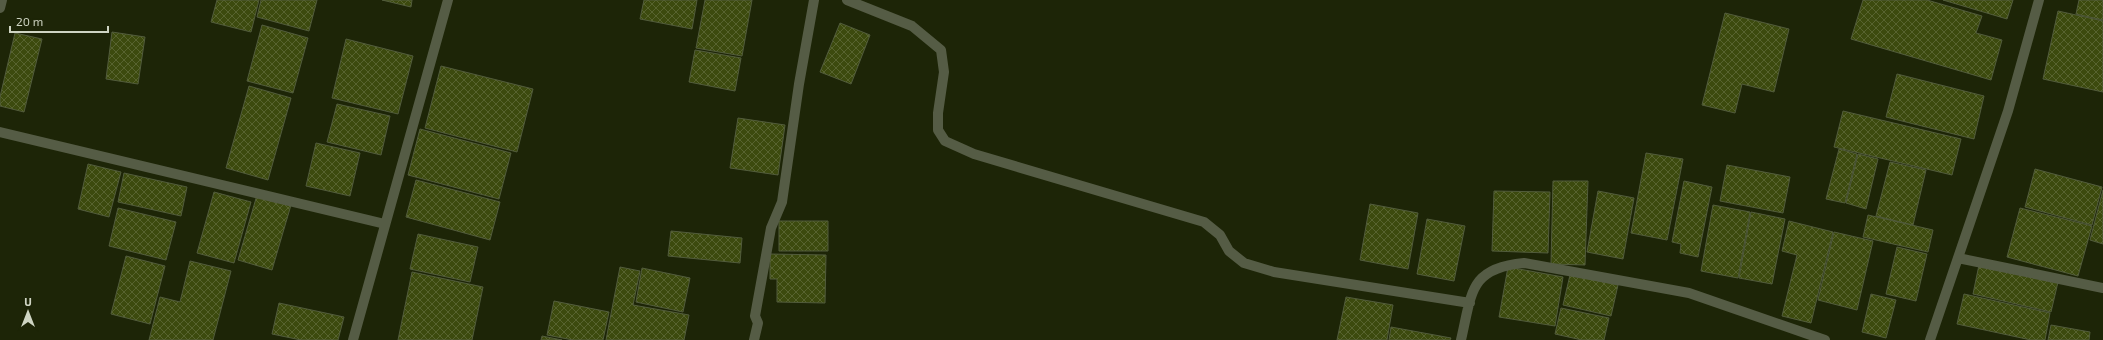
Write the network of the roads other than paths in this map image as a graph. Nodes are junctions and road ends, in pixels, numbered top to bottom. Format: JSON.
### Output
{"nodes":[{"id":1,"x":2,"y":0,"type":"edge"},
{"id":2,"x":448,"y":0,"type":"edge"},
{"id":3,"x":814,"y":0,"type":"edge"},
{"id":4,"x":847,"y":0,"type":"edge"},
{"id":5,"x":2039,"y":0,"type":"edge"},
{"id":6,"x":0,"y":8,"type":"edge"},
{"id":7,"x":2,"y":133,"type":"edge"},
{"id":8,"x":386,"y":224,"type":"junction"},
{"id":9,"x":1958,"y":258,"type":"junction"},
{"id":10,"x":2103,"y":288,"type":"edge"},
{"id":11,"x":1470,"y":302,"type":"junction"},
{"id":12,"x":353,"y":340,"type":"edge"},
{"id":13,"x":754,"y":340,"type":"edge"},
{"id":14,"x":1461,"y":340,"type":"edge"},
{"id":15,"x":1825,"y":340,"type":"edge"},
{"id":16,"x":1930,"y":340,"type":"edge"}],
"edges":[{"from":1,"to":6,"type":"street"},
{"from":2,"to":8,"type":"street"},
{"from":3,"to":13,"type":"street"},
{"from":4,"to":11,"type":"street"},
{"from":5,"to":9,"type":"street"},
{"from":7,"to":8,"type":"street"},
{"from":8,"to":12,"type":"street"},
{"from":9,"to":10,"type":"street"},
{"from":9,"to":16,"type":"street"},
{"from":11,"to":14,"type":"street"},
{"from":11,"to":15,"type":"street"}]}
